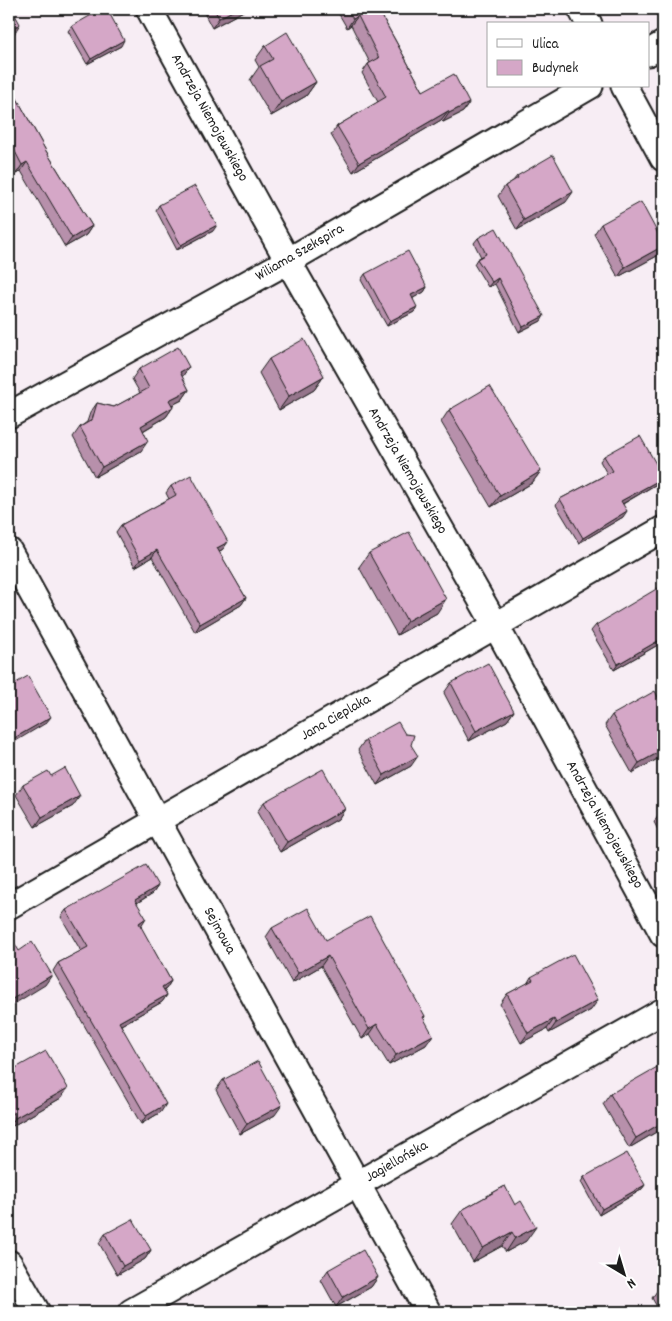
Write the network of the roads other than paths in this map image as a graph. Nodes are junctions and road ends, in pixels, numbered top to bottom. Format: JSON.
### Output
{"nodes":[{"id":1,"x":149,"y":9,"type":"edge"},
{"id":2,"x":581,"y":9,"type":"edge"},
{"id":3,"x":588,"y":22,"type":"edge"},
{"id":4,"x":663,"y":44,"type":"edge"},
{"id":5,"x":650,"y":52,"type":"edge"},
{"id":6,"x":587,"y":88,"type":"edge"},
{"id":7,"x":625,"y":88,"type":"edge"},
{"id":8,"x":663,"y":158,"type":"edge"},
{"id":9,"x":288,"y":261,"type":"junction"},
{"id":10,"x":9,"y":415,"type":"edge"},
{"id":11,"x":663,"y":529,"type":"edge"},
{"id":12,"x":9,"y":551,"type":"edge"},
{"id":13,"x":496,"y":626,"type":"junction"},
{"id":14,"x":159,"y":821,"type":"junction"},
{"id":15,"x":9,"y":906,"type":"edge"},
{"id":16,"x":663,"y":934,"type":"edge"},
{"id":17,"x":663,"y":1011,"type":"edge"},
{"id":18,"x":357,"y":1184,"type":"junction"},
{"id":19,"x":9,"y":1263,"type":"edge"},
{"id":20,"x":15,"y":1290,"type":"edge"},
{"id":21,"x":37,"y":1312,"type":"edge"},
{"id":22,"x":131,"y":1312,"type":"edge"},
{"id":23,"x":428,"y":1312,"type":"edge"}],
"edges":[{"from":1,"to":9,"type":"street","name":"Andrzeja Niemojewskiego"},
{"from":2,"to":3,"type":"street"},
{"from":4,"to":5,"type":"street"},
{"from":6,"to":9,"type":"street","name":"Wiliama Szekspira"},
{"from":7,"to":8,"type":"street"},
{"from":9,"to":10,"type":"street","name":"Wiliama Szekspira"},
{"from":9,"to":13,"type":"street","name":"Andrzeja Niemojewskiego"},
{"from":11,"to":13,"type":"street","name":"Jana Cieplaka"},
{"from":12,"to":14,"type":"street","name":"Sejmowa"},
{"from":13,"to":14,"type":"street","name":"Jana Cieplaka"},
{"from":13,"to":16,"type":"street","name":"Andrzeja Niemojewskiego"},
{"from":14,"to":15,"type":"street","name":"Jana Cieplaka"},
{"from":14,"to":18,"type":"street","name":"Sejmowa"},
{"from":17,"to":18,"type":"street","name":"Jagiellońska"},
{"from":18,"to":22,"type":"street","name":"Jagiellońska"},
{"from":18,"to":23,"type":"street","name":"Sejmowa"},
{"from":19,"to":20,"type":"street"},
{"from":20,"to":21,"type":"street"}]}
